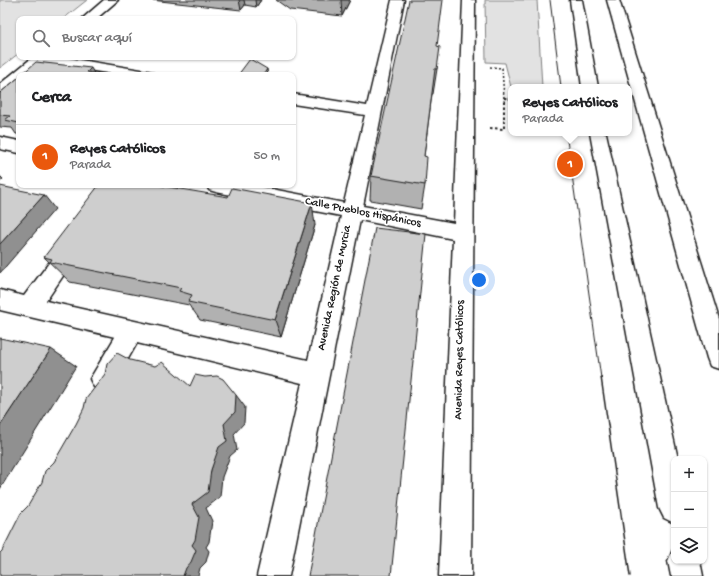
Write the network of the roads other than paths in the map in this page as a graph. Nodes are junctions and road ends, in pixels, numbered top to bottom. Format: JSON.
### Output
{"nodes":[{"id":1,"x":112,"y":0,"type":"edge"},
{"id":2,"x":398,"y":0,"type":"edge"},
{"id":3,"x":469,"y":0,"type":"edge"},
{"id":4,"x":576,"y":0,"type":"edge"},
{"id":5,"x":613,"y":0,"type":"edge"},
{"id":6,"x":92,"y":16,"type":"edge"},
{"id":7,"x":40,"y":60,"type":"edge"},
{"id":8,"x":54,"y":60,"type":"edge"},
{"id":9,"x":25,"y":72,"type":"edge"},
{"id":10,"x":128,"y":72,"type":"edge"},
{"id":11,"x":16,"y":79,"type":"edge"},
{"id":12,"x":590,"y":84,"type":"edge"},
{"id":13,"x":0,"y":92,"type":"edge"},
{"id":14,"x":296,"y":99,"type":"edge"},
{"id":15,"x":374,"y":112,"type":"junction"},
{"id":16,"x":598,"y":136,"type":"edge"},
{"id":17,"x":0,"y":143,"type":"edge"},
{"id":18,"x":16,"y":146,"type":"edge"},
{"id":19,"x":232,"y":188,"type":"edge"},
{"id":20,"x":352,"y":211,"type":"junction"},
{"id":21,"x":86,"y":230,"type":"edge"},
{"id":22,"x":463,"y":233,"type":"junction"},
{"id":23,"x":0,"y":300,"type":"edge"},
{"id":24,"x":29,"y":306,"type":"junction"},
{"id":25,"x":132,"y":330,"type":"junction"},
{"id":26,"x":719,"y":358,"type":"edge"},
{"id":27,"x":316,"y":374,"type":"junction"},
{"id":28,"x":92,"y":399,"type":"edge"},
{"id":29,"x":671,"y":493,"type":"edge"},
{"id":30,"x":685,"y":564,"type":"edge"},
{"id":31,"x":272,"y":576,"type":"edge"},
{"id":32,"x":455,"y":576,"type":"edge"},
{"id":33,"x":687,"y":576,"type":"edge"}],
"edges":[{"from":1,"to":6,"type":"street"},
{"from":2,"to":15,"type":"street","name":"Avenida Región de Murcia"},
{"from":3,"to":22,"type":"street","name":"Avenida Reyes Católicos"},
{"from":4,"to":12,"type":"street"},
{"from":5,"to":26,"type":"street"},
{"from":7,"to":9,"type":"street"},
{"from":8,"to":10,"type":"street"},
{"from":11,"to":13,"type":"street"},
{"from":14,"to":15,"type":"street"},
{"from":15,"to":20,"type":"street","name":"Avenida Región de Murcia"},
{"from":16,"to":29,"type":"street"},
{"from":17,"to":18,"type":"street"},
{"from":19,"to":20,"type":"street","name":"Calle Pueblos Hispánicos"},
{"from":20,"to":22,"type":"street","name":"Calle Pueblos Hispánicos"},
{"from":20,"to":27,"type":"street","name":"Avenida Región de Murcia"},
{"from":21,"to":24,"type":"street"},
{"from":22,"to":32,"type":"street","name":"Avenida Reyes Católicos"},
{"from":23,"to":24,"type":"street"},
{"from":24,"to":25,"type":"street"},
{"from":25,"to":27,"type":"street"},
{"from":25,"to":28,"type":"street"},
{"from":27,"to":31,"type":"street","name":"Avenida Región de Murcia"},
{"from":30,"to":33,"type":"street"}]}
